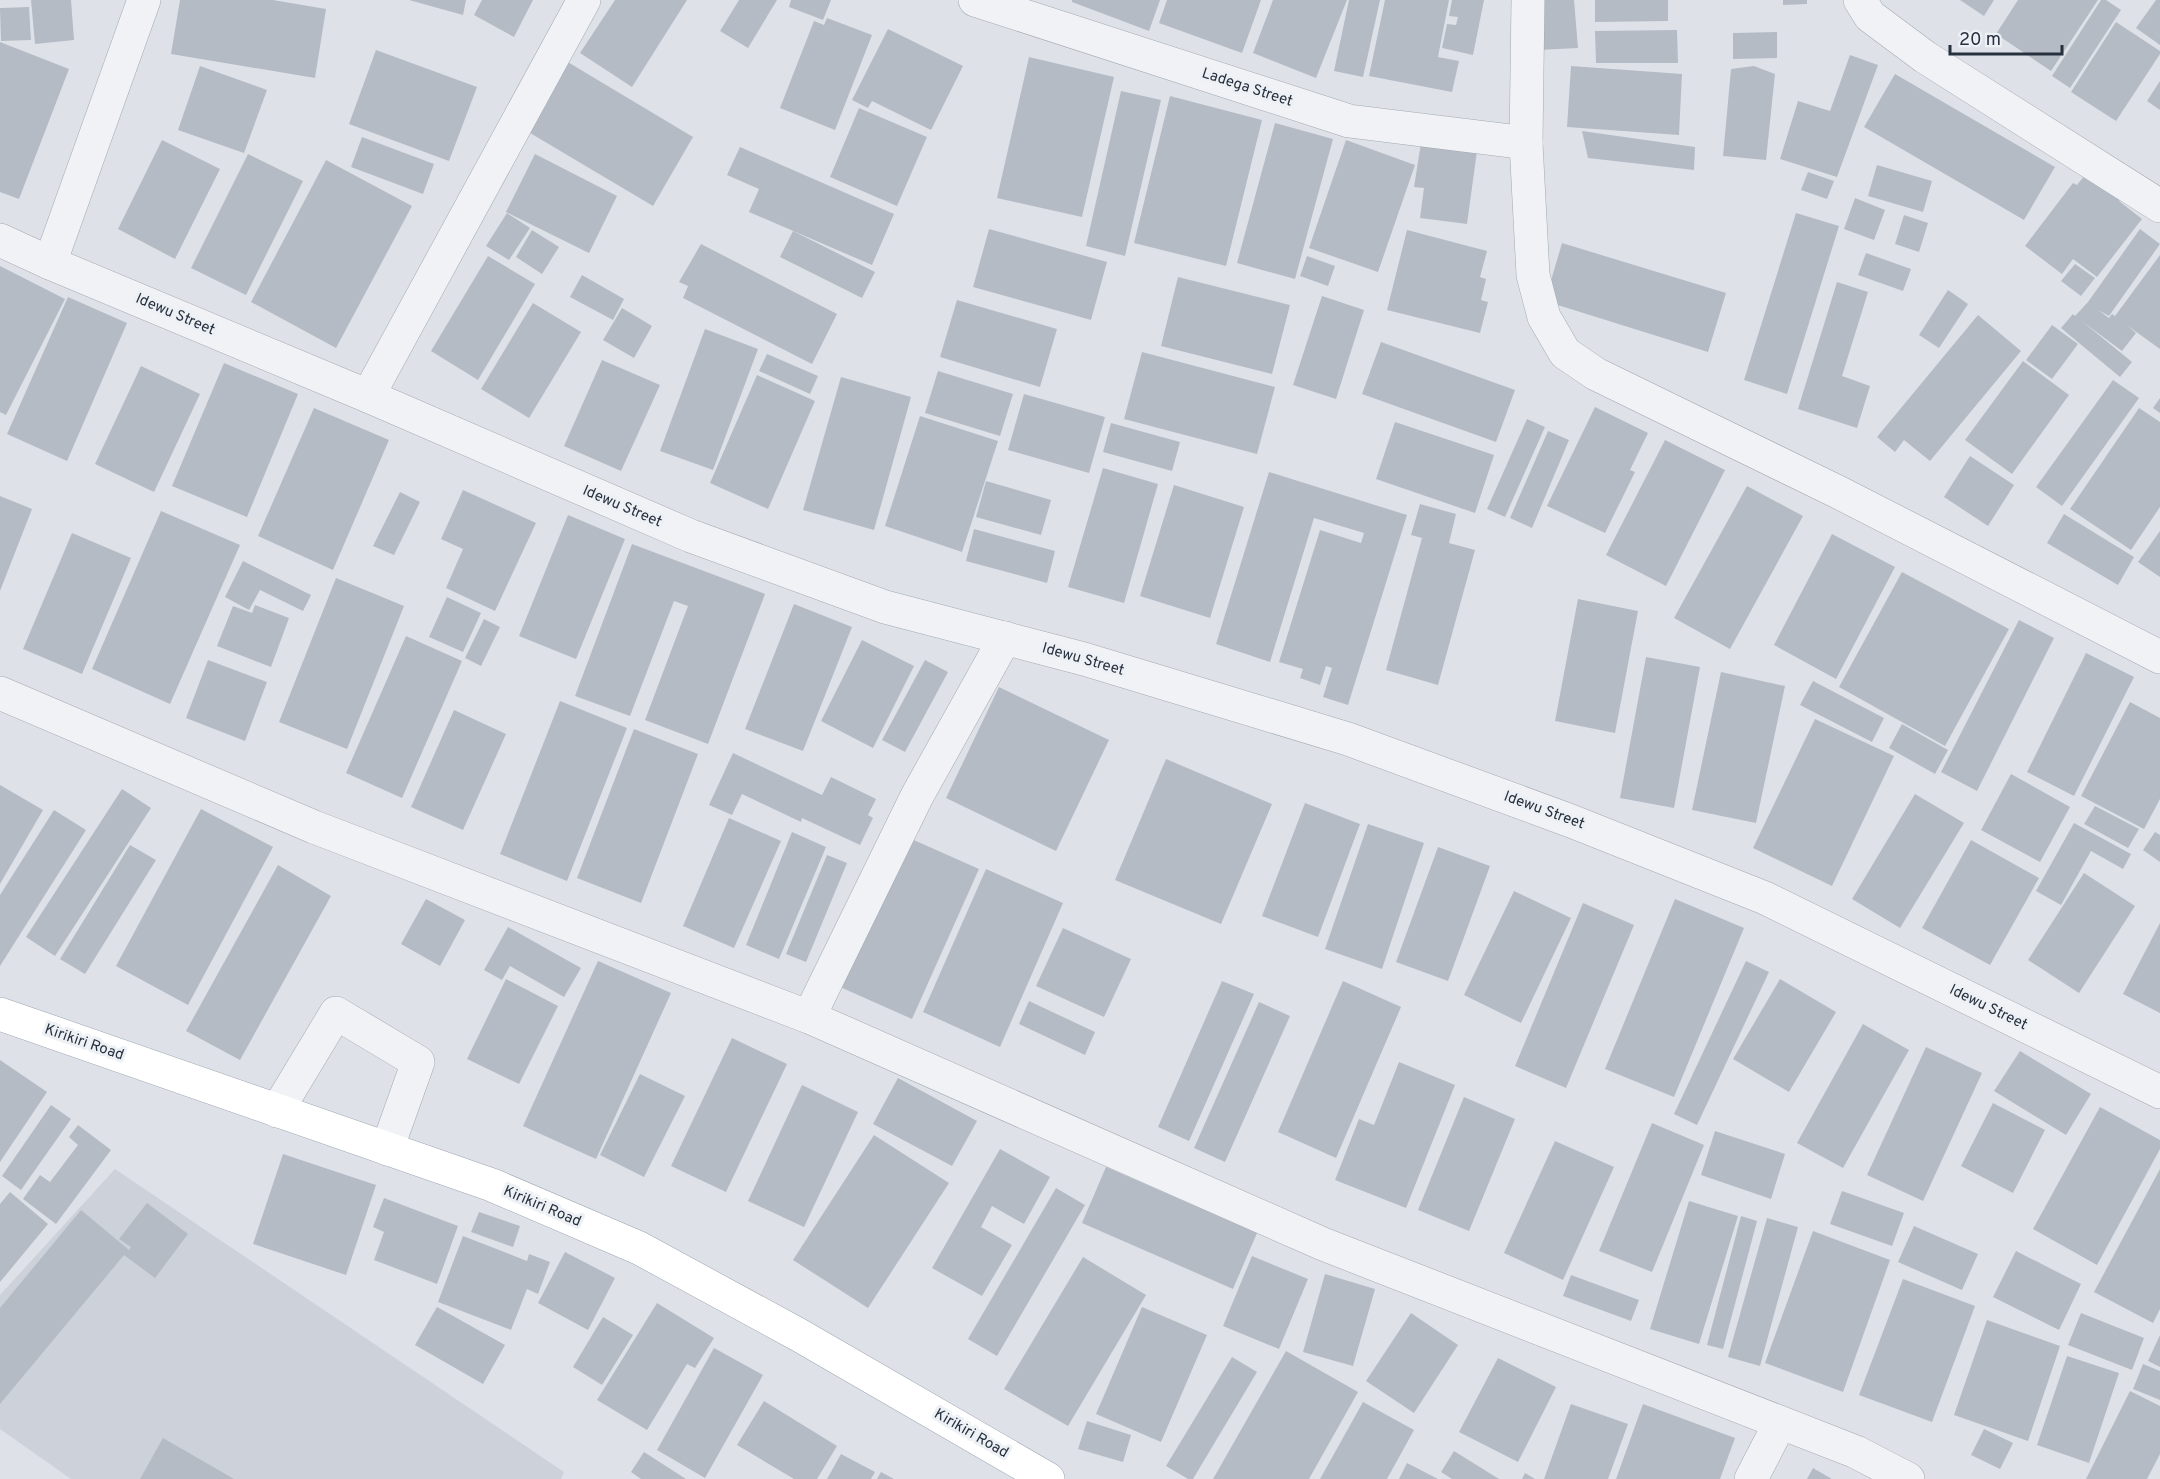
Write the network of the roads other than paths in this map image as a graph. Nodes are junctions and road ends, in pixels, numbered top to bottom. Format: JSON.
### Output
{"nodes":[{"id":1,"x":144,"y":0,"type":"edge"},
{"id":2,"x":584,"y":0,"type":"edge"},
{"id":3,"x":975,"y":0,"type":"edge"},
{"id":4,"x":1528,"y":0,"type":"edge"},
{"id":5,"x":1860,"y":0,"type":"edge"},
{"id":6,"x":1526,"y":143,"type":"junction"},
{"id":7,"x":2160,"y":206,"type":"edge"},
{"id":8,"x":0,"y":240,"type":"edge"},
{"id":9,"x":50,"y":263,"type":"junction"},
{"id":10,"x":368,"y":396,"type":"junction"},
{"id":11,"x":1005,"y":638,"type":"junction"},
{"id":12,"x":2160,"y":657,"type":"edge"},
{"id":13,"x":0,"y":693,"type":"edge"},
{"id":14,"x":0,"y":1014,"type":"edge"},
{"id":15,"x":809,"y":1017,"type":"junction"},
{"id":16,"x":2160,"y":1092,"type":"edge"},
{"id":17,"x":277,"y":1111,"type":"junction"},
{"id":18,"x":387,"y":1149,"type":"junction"},
{"id":19,"x":1780,"y":1423,"type":"junction"},
{"id":20,"x":1048,"y":1479,"type":"edge"},
{"id":21,"x":1751,"y":1479,"type":"edge"},
{"id":22,"x":1908,"y":1479,"type":"edge"}],
"edges":[{"from":1,"to":9,"type":"street"},
{"from":2,"to":10,"type":"street"},
{"from":3,"to":6,"type":"street","name":"Ladega Street"},
{"from":4,"to":6,"type":"street"},
{"from":5,"to":7,"type":"street"},
{"from":6,"to":12,"type":"street"},
{"from":8,"to":9,"type":"street","name":"Idewu Street"},
{"from":9,"to":10,"type":"street","name":"Idewu Street"},
{"from":10,"to":11,"type":"street","name":"Idewu Street"},
{"from":11,"to":15,"type":"street"},
{"from":11,"to":16,"type":"street","name":"Idewu Street"},
{"from":13,"to":15,"type":"street"},
{"from":14,"to":17,"type":"main road","name":"Kirikiri Road"},
{"from":15,"to":19,"type":"street"},
{"from":17,"to":18,"type":"main road","name":"Kirikiri Road"},
{"from":17,"to":18,"type":"street"},
{"from":18,"to":20,"type":"main road","name":"Kirikiri Road"},
{"from":19,"to":21,"type":"street"},
{"from":19,"to":22,"type":"street"}]}
